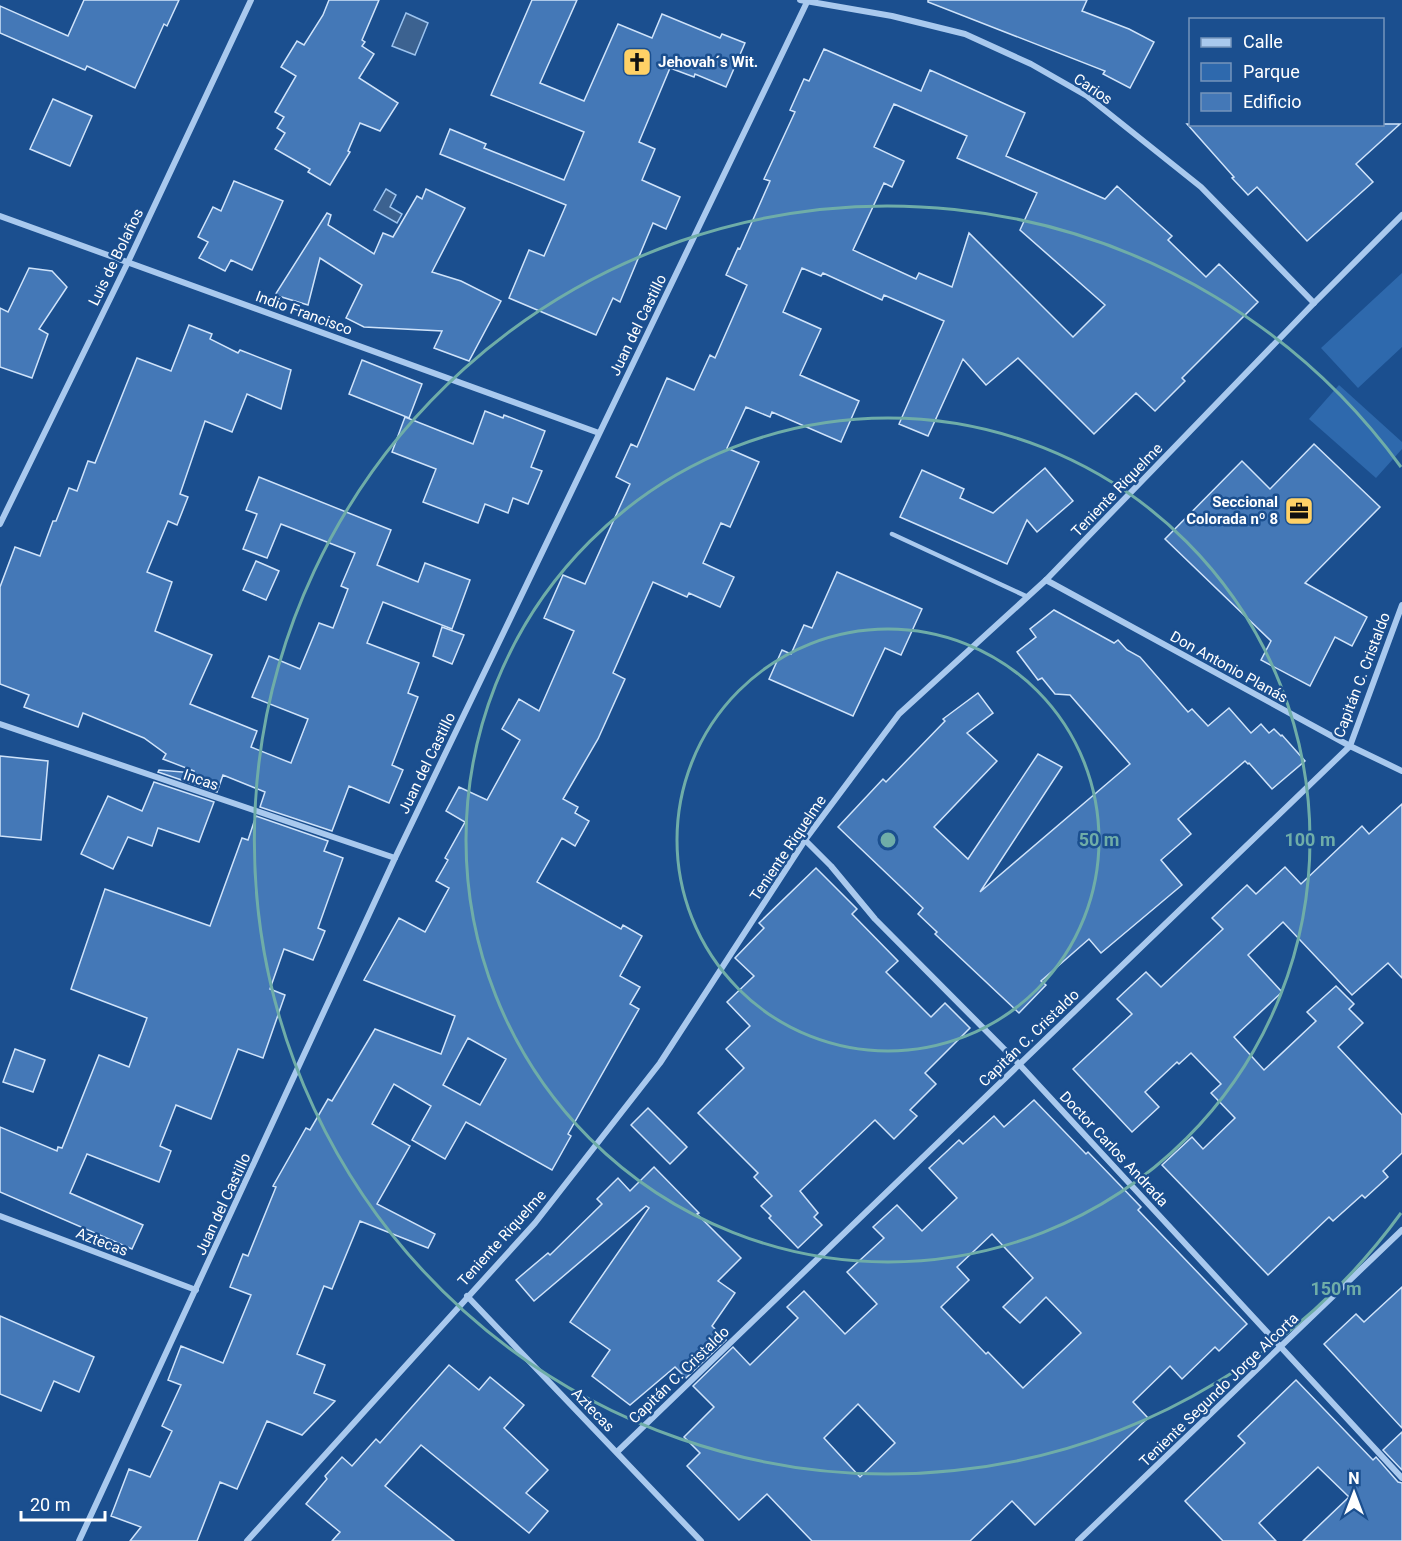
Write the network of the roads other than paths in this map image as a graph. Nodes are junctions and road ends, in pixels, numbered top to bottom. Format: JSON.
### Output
{"nodes":[{"id":1,"x":251,"y":0,"type":"edge"},
{"id":2,"x":805,"y":1,"type":"edge"},
{"id":3,"x":1402,"y":215,"type":"edge"},
{"id":4,"x":0,"y":216,"type":"edge"},
{"id":5,"x":128,"y":262,"type":"junction"},
{"id":6,"x":1314,"y":303,"type":"junction"},
{"id":7,"x":599,"y":434,"type":"junction"},
{"id":8,"x":0,"y":524,"type":"edge"},
{"id":9,"x":892,"y":534,"type":"dead end"},
{"id":10,"x":1046,"y":580,"type":"junction"},
{"id":11,"x":1028,"y":597,"type":"junction"},
{"id":12,"x":1402,"y":605,"type":"edge"},
{"id":13,"x":0,"y":724,"type":"edge"},
{"id":14,"x":1350,"y":746,"type":"junction"},
{"id":15,"x":1402,"y":771,"type":"edge"},
{"id":16,"x":805,"y":840,"type":"junction"},
{"id":17,"x":395,"y":858,"type":"junction"},
{"id":18,"x":1019,"y":1064,"type":"junction"},
{"id":19,"x":0,"y":1216,"type":"edge"},
{"id":20,"x":1402,"y":1230,"type":"edge"},
{"id":21,"x":196,"y":1290,"type":"junction"},
{"id":22,"x":467,"y":1296,"type":"junction"},
{"id":23,"x":1281,"y":1347,"type":"junction"},
{"id":24,"x":617,"y":1452,"type":"junction"},
{"id":25,"x":1402,"y":1478,"type":"edge"},
{"id":26,"x":79,"y":1541,"type":"edge"},
{"id":27,"x":247,"y":1541,"type":"edge"},
{"id":28,"x":701,"y":1541,"type":"edge"},
{"id":29,"x":1078,"y":1541,"type":"edge"}],
"edges":[{"from":1,"to":5,"type":"street","name":"Luis de Bolaños"},
{"from":2,"to":6,"type":"street","name":"Carios"},
{"from":2,"to":7,"type":"street","name":"Juan del Castillo"},
{"from":3,"to":6,"type":"street","name":"Teniente Riquelme"},
{"from":4,"to":5,"type":"street","name":"Indio Francisco"},
{"from":5,"to":7,"type":"street","name":"Indio Francisco"},
{"from":5,"to":8,"type":"street","name":"Luis de Bolaños"},
{"from":6,"to":10,"type":"street","name":"Teniente Riquelme"},
{"from":7,"to":17,"type":"street","name":"Juan del Castillo"},
{"from":9,"to":11,"type":"lane"},
{"from":10,"to":11,"type":"street","name":"Teniente Riquelme"},
{"from":10,"to":14,"type":"street","name":"Don Antonio Planás"},
{"from":11,"to":16,"type":"street","name":"Teniente Riquelme"},
{"from":12,"to":14,"type":"street","name":"Capitán C. Cristaldo"},
{"from":13,"to":17,"type":"street","name":"Incas"},
{"from":14,"to":15,"type":"street","name":"Don Antonio Planás"},
{"from":14,"to":18,"type":"street","name":"Capitán C. Cristaldo"},
{"from":16,"to":18,"type":"street","name":"Doctor Carlos Andrada"},
{"from":16,"to":22,"type":"street","name":"Teniente Riquelme"},
{"from":17,"to":21,"type":"street","name":"Juan del Castillo"},
{"from":18,"to":23,"type":"street","name":"Doctor Carlos Andrada"},
{"from":18,"to":24,"type":"street","name":"Capitán C. Cristaldo"},
{"from":19,"to":21,"type":"street","name":"Aztecas"},
{"from":20,"to":23,"type":"street","name":"Teniente Segundo Jorge Alcorta"},
{"from":21,"to":26,"type":"street","name":"Juan del Castillo"},
{"from":22,"to":24,"type":"street","name":"Aztecas"},
{"from":22,"to":27,"type":"street","name":"Teniente Riquelme"},
{"from":23,"to":25,"type":"street","name":"Doctor Carlos Andrada"},
{"from":23,"to":29,"type":"street","name":"Teniente Segundo Jorge Alcorta"},
{"from":24,"to":28,"type":"street","name":"Aztecas"}]}
